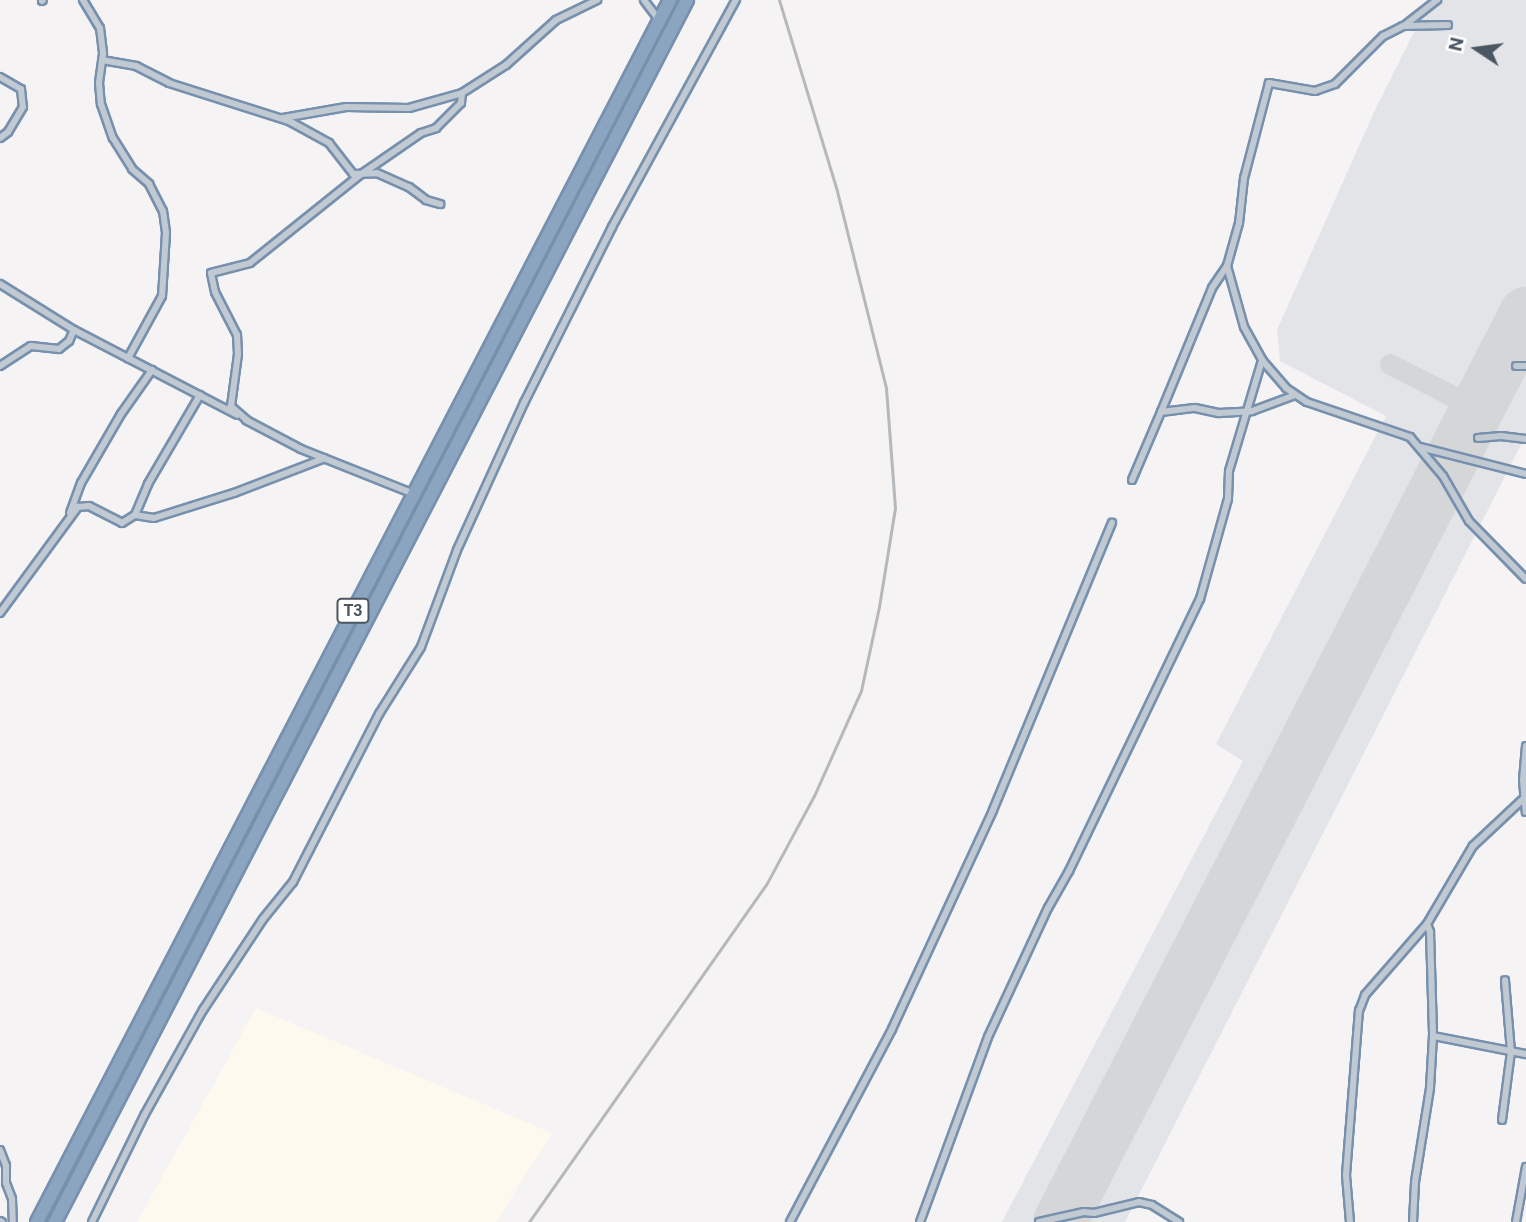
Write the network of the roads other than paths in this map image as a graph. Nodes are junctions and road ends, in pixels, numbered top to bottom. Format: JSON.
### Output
{"nodes":[{"id":1,"x":83,"y":0,"type":"edge"},
{"id":2,"x":597,"y":0,"type":"edge"},
{"id":3,"x":644,"y":0,"type":"edge"},
{"id":4,"x":670,"y":0,"type":"edge"},
{"id":5,"x":687,"y":0,"type":"edge"},
{"id":6,"x":736,"y":0,"type":"edge"},
{"id":7,"x":1437,"y":0,"type":"edge"},
{"id":8,"x":659,"y":20,"type":"junction"},
{"id":9,"x":1448,"y":25,"type":"dead end"},
{"id":10,"x":1403,"y":26,"type":"junction"},
{"id":11,"x":102,"y":60,"type":"junction"},
{"id":12,"x":0,"y":77,"type":"edge"},
{"id":13,"x":462,"y":93,"type":"junction"},
{"id":14,"x":283,"y":118,"type":"junction"},
{"id":15,"x":0,"y":138,"type":"edge"},
{"id":16,"x":360,"y":175,"type":"junction"},
{"id":17,"x":440,"y":204,"type":"dead end"},
{"id":18,"x":1227,"y":266,"type":"junction"},
{"id":19,"x":0,"y":284,"type":"edge"},
{"id":20,"x":74,"y":330,"type":"junction"},
{"id":21,"x":128,"y":358,"type":"junction"},
{"id":22,"x":1262,"y":360,"type":"junction"},
{"id":23,"x":0,"y":366,"type":"edge"},
{"id":24,"x":1516,"y":366,"type":"dead end"},
{"id":25,"x":1526,"y":366,"type":"edge"},
{"id":26,"x":152,"y":370,"type":"junction"},
{"id":27,"x":200,"y":395,"type":"junction"},
{"id":28,"x":1295,"y":395,"type":"junction"},
{"id":29,"x":1248,"y":411,"type":"junction"},
{"id":30,"x":1161,"y":412,"type":"junction"},
{"id":31,"x":248,"y":421,"type":"junction"},
{"id":32,"x":1478,"y":439,"type":"dead end"},
{"id":33,"x":1526,"y":439,"type":"edge"},
{"id":34,"x":1418,"y":447,"type":"junction"},
{"id":35,"x":325,"y":458,"type":"junction"},
{"id":36,"x":1526,"y":474,"type":"edge"},
{"id":37,"x":1132,"y":480,"type":"dead end"},
{"id":38,"x":414,"y":494,"type":"junction"},
{"id":39,"x":135,"y":514,"type":"junction"},
{"id":40,"x":66,"y":521,"type":"junction"},
{"id":41,"x":1112,"y":523,"type":"dead end"},
{"id":42,"x":1526,"y":579,"type":"edge"},
{"id":43,"x":0,"y":613,"type":"edge"},
{"id":44,"x":1526,"y":746,"type":"edge"},
{"id":45,"x":1523,"y":799,"type":"junction"},
{"id":46,"x":1526,"y":812,"type":"edge"},
{"id":47,"x":1427,"y":924,"type":"junction"},
{"id":48,"x":1505,"y":980,"type":"dead end"},
{"id":49,"x":1433,"y":1036,"type":"junction"},
{"id":50,"x":1511,"y":1052,"type":"junction"},
{"id":51,"x":1526,"y":1054,"type":"edge"},
{"id":52,"x":1502,"y":1120,"type":"dead end"},
{"id":53,"x":0,"y":1150,"type":"edge"},
{"id":54,"x":1526,"y":1167,"type":"edge"},
{"id":55,"x":13,"y":1222,"type":"edge"},
{"id":56,"x":37,"y":1222,"type":"edge"},
{"id":57,"x":55,"y":1222,"type":"edge"},
{"id":58,"x":92,"y":1222,"type":"edge"},
{"id":59,"x":790,"y":1222,"type":"edge"},
{"id":60,"x":920,"y":1222,"type":"edge"},
{"id":61,"x":1039,"y":1222,"type":"edge"},
{"id":62,"x":1179,"y":1222,"type":"edge"},
{"id":63,"x":1350,"y":1222,"type":"edge"},
{"id":64,"x":1413,"y":1222,"type":"edge"},
{"id":65,"x":1516,"y":1222,"type":"edge"}],
"edges":[{"from":1,"to":11,"type":"street"},
{"from":2,"to":13,"type":"street"},
{"from":3,"to":8,"type":"street"},
{"from":4,"to":8,"type":"highway","number":"T3"},
{"from":5,"to":57,"type":"highway","number":"T3"},
{"from":6,"to":58,"type":"street"},
{"from":7,"to":10,"type":"street"},
{"from":8,"to":38,"type":"highway","number":"T3"},
{"from":9,"to":10,"type":"street"},
{"from":10,"to":18,"type":"street"},
{"from":11,"to":14,"type":"street"},
{"from":11,"to":21,"type":"street"},
{"from":12,"to":15,"type":"street"},
{"from":13,"to":14,"type":"street"},
{"from":13,"to":16,"type":"street"},
{"from":14,"to":16,"type":"street"},
{"from":16,"to":17,"type":"street"},
{"from":16,"to":31,"type":"street"},
{"from":18,"to":22,"type":"street"},
{"from":18,"to":30,"type":"street"},
{"from":19,"to":20,"type":"street"},
{"from":20,"to":21,"type":"street"},
{"from":20,"to":23,"type":"street"},
{"from":21,"to":26,"type":"street"},
{"from":22,"to":28,"type":"street"},
{"from":22,"to":29,"type":"street"},
{"from":24,"to":25,"type":"street"},
{"from":26,"to":27,"type":"street"},
{"from":26,"to":40,"type":"street"},
{"from":27,"to":31,"type":"street"},
{"from":27,"to":39,"type":"street"},
{"from":28,"to":29,"type":"street"},
{"from":28,"to":34,"type":"street"},
{"from":29,"to":30,"type":"street"},
{"from":29,"to":60,"type":"street"},
{"from":30,"to":37,"type":"street"},
{"from":31,"to":35,"type":"street"},
{"from":32,"to":33,"type":"street"},
{"from":34,"to":36,"type":"street"},
{"from":34,"to":42,"type":"street"},
{"from":35,"to":38,"type":"street"},
{"from":35,"to":39,"type":"street"},
{"from":38,"to":56,"type":"highway","number":"T3"},
{"from":39,"to":40,"type":"street"},
{"from":40,"to":43,"type":"street"},
{"from":41,"to":59,"type":"street"},
{"from":44,"to":45,"type":"street"},
{"from":45,"to":46,"type":"street"},
{"from":45,"to":47,"type":"street"},
{"from":47,"to":49,"type":"street"},
{"from":47,"to":63,"type":"street"},
{"from":48,"to":50,"type":"street"},
{"from":49,"to":50,"type":"street"},
{"from":49,"to":64,"type":"street"},
{"from":50,"to":51,"type":"street"},
{"from":50,"to":52,"type":"street"},
{"from":53,"to":55,"type":"street"},
{"from":54,"to":65,"type":"street"},
{"from":61,"to":62,"type":"street"}]}
